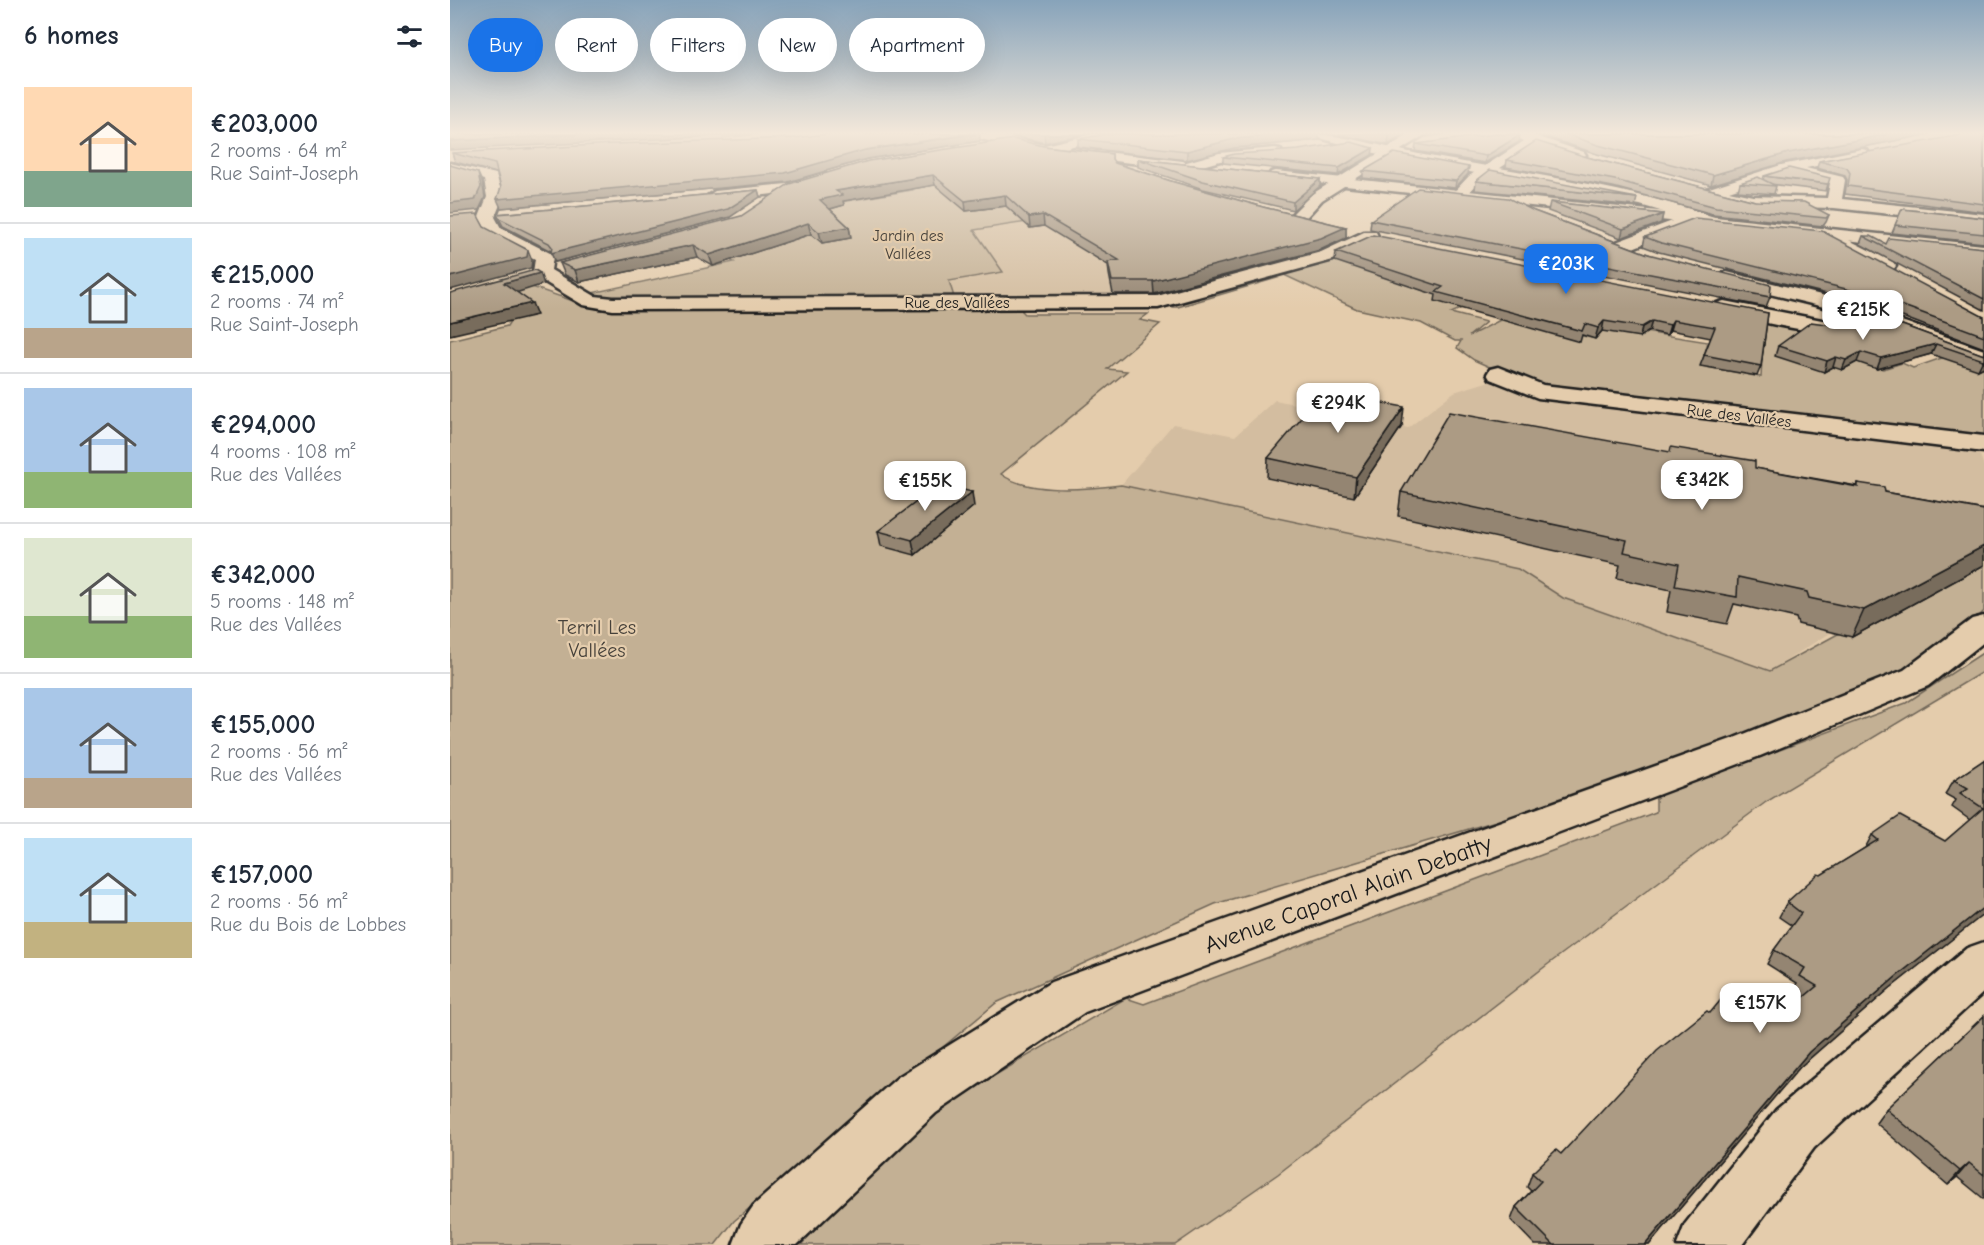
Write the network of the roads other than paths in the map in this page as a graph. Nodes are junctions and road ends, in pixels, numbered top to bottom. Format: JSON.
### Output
{"nodes":[{"id":1,"x":494,"y":192,"type":"edge"},
{"id":2,"x":752,"y":192,"type":"edge"},
{"id":3,"x":783,"y":192,"type":"edge"},
{"id":4,"x":1325,"y":192,"type":"edge"},
{"id":5,"x":1441,"y":192,"type":"edge"},
{"id":6,"x":1598,"y":192,"type":"edge"},
{"id":7,"x":1712,"y":192,"type":"edge"},
{"id":8,"x":1836,"y":192,"type":"edge"},
{"id":9,"x":1460,"y":194,"type":"joint"},
{"id":10,"x":1835,"y":197,"type":"junction"},
{"id":11,"x":699,"y":198,"type":"edge"},
{"id":12,"x":1733,"y":198,"type":"junction"},
{"id":13,"x":1506,"y":199,"type":"junction"},
{"id":14,"x":1865,"y":205,"type":"junction"},
{"id":15,"x":754,"y":211,"type":"edge"},
{"id":16,"x":1273,"y":214,"type":"edge"},
{"id":17,"x":508,"y":215,"type":"edge"},
{"id":18,"x":487,"y":217,"type":"junction"},
{"id":19,"x":468,"y":218,"type":"edge"},
{"id":20,"x":1549,"y":219,"type":"edge"},
{"id":21,"x":1691,"y":219,"type":"junction"},
{"id":22,"x":1984,"y":219,"type":"edge"},
{"id":23,"x":1295,"y":220,"type":"junction"},
{"id":24,"x":1711,"y":221,"type":"junction"},
{"id":25,"x":1317,"y":225,"type":"edge"},
{"id":26,"x":1338,"y":230,"type":"edge"},
{"id":27,"x":1825,"y":233,"type":"junction"},
{"id":28,"x":1370,"y":236,"type":"junction"},
{"id":29,"x":1864,"y":237,"type":"junction"},
{"id":30,"x":1393,"y":241,"type":"edge"},
{"id":31,"x":1984,"y":250,"type":"edge"},
{"id":32,"x":565,"y":267,"type":"edge"},
{"id":33,"x":1704,"y":272,"type":"edge"},
{"id":34,"x":1547,"y":273,"type":"edge"},
{"id":35,"x":533,"y":275,"type":"junction"},
{"id":36,"x":1569,"y":277,"type":"junction"},
{"id":37,"x":1907,"y":278,"type":"edge"},
{"id":38,"x":1603,"y":284,"type":"edge"},
{"id":39,"x":1706,"y":304,"type":"edge"},
{"id":40,"x":1897,"y":324,"type":"junction"},
{"id":41,"x":1984,"y":357,"type":"edge"},
{"id":42,"x":1498,"y":374,"type":"dead end"},
{"id":43,"x":1984,"y":444,"type":"edge"},
{"id":44,"x":1984,"y":626,"type":"edge"},
{"id":45,"x":1984,"y":962,"type":"edge"},
{"id":46,"x":762,"y":1245,"type":"edge"},
{"id":47,"x":1706,"y":1245,"type":"edge"}],
"edges":[{"from":1,"to":18,"type":"street"},
{"from":2,"to":11,"type":"street"},
{"from":3,"to":15,"type":"street"},
{"from":4,"to":23,"type":"street"},
{"from":5,"to":9,"type":"street"},
{"from":6,"to":24,"type":"street"},
{"from":7,"to":12,"type":"street"},
{"from":8,"to":10,"type":"street"},
{"from":9,"to":13,"type":"street"},
{"from":10,"to":12,"type":"street"},
{"from":10,"to":14,"type":"street"},
{"from":12,"to":24,"type":"street"},
{"from":13,"to":20,"type":"street"},
{"from":13,"to":21,"type":"street"},
{"from":14,"to":22,"type":"street"},
{"from":14,"to":29,"type":"street"},
{"from":16,"to":23,"type":"street"},
{"from":17,"to":18,"type":"street"},
{"from":18,"to":19,"type":"street"},
{"from":18,"to":35,"type":"street"},
{"from":21,"to":24,"type":"street"},
{"from":21,"to":36,"type":"street"},
{"from":23,"to":25,"type":"street"},
{"from":24,"to":27,"type":"street"},
{"from":26,"to":28,"type":"street"},
{"from":27,"to":29,"type":"street"},
{"from":27,"to":37,"type":"street"},
{"from":28,"to":30,"type":"street"},
{"from":28,"to":35,"type":"street","name":"Rue des Vallées"},
{"from":29,"to":31,"type":"street"},
{"from":32,"to":35,"type":"street"},
{"from":33,"to":40,"type":"street"},
{"from":34,"to":36,"type":"street"},
{"from":36,"to":38,"type":"street"},
{"from":39,"to":40,"type":"street"},
{"from":40,"to":41,"type":"street"},
{"from":42,"to":43,"type":"street","name":"Rue des Vallées"},
{"from":44,"to":46,"type":"street","name":"Avenue Caporal Alain Debatty"},
{"from":45,"to":47,"type":"street"}]}
